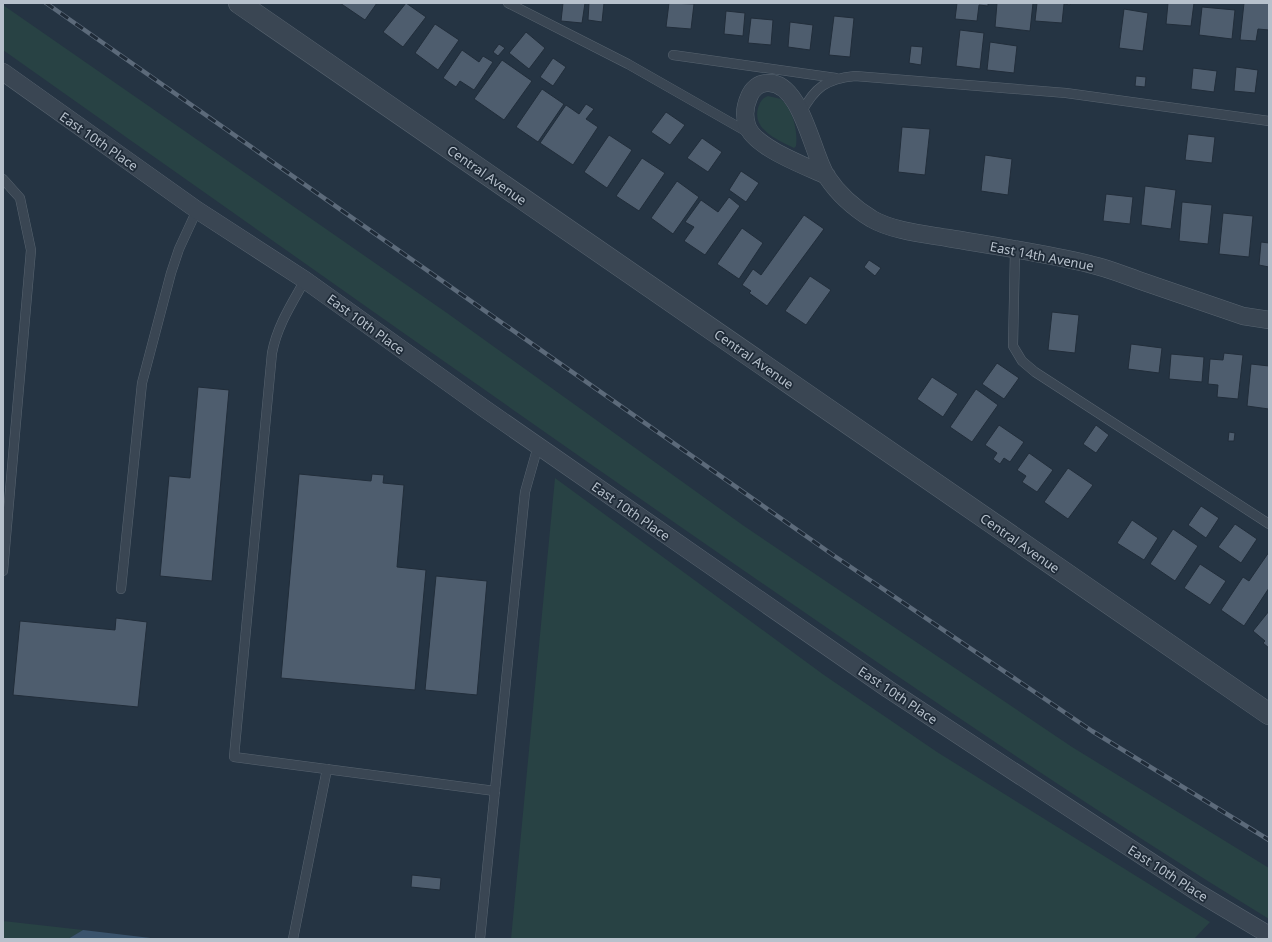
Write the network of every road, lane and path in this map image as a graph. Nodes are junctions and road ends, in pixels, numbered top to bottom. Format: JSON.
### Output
{"nodes":[{"id":1,"x":239,"y":3,"type":"edge"},
{"id":2,"x":508,"y":3,"type":"edge"},
{"id":3,"x":674,"y":55,"type":"dead end"},
{"id":4,"x":3,"y":72,"type":"edge"},
{"id":5,"x":838,"y":78,"type":"junction"},
{"id":6,"x":800,"y":113,"type":"junction"},
{"id":7,"x":1269,"y":120,"type":"edge"},
{"id":8,"x":751,"y":134,"type":"junction"},
{"id":9,"x":827,"y":176,"type":"junction"},
{"id":10,"x":3,"y":179,"type":"edge"},
{"id":11,"x":197,"y":210,"type":"junction"},
{"id":12,"x":1015,"y":250,"type":"junction"},
{"id":13,"x":305,"y":280,"type":"junction"},
{"id":14,"x":1269,"y":320,"type":"edge"},
{"id":15,"x":538,"y":446,"type":"junction"},
{"id":16,"x":1269,"y":524,"type":"edge"},
{"id":17,"x":3,"y":571,"type":"edge"},
{"id":18,"x":121,"y":589,"type":"dead end"},
{"id":19,"x":1267,"y":711,"type":"edge"},
{"id":20,"x":327,"y":769,"type":"junction"},
{"id":21,"x":495,"y":791,"type":"junction"},
{"id":22,"x":1269,"y":935,"type":"edge"},
{"id":23,"x":293,"y":939,"type":"edge"},
{"id":24,"x":480,"y":939,"type":"edge"}],
"edges":[{"from":1,"to":19,"type":"street","name":"Central Avenue"},
{"from":2,"to":8,"type":"lane"},
{"from":3,"to":5,"type":"lane"},
{"from":4,"to":11,"type":"street","name":"East 10th Place"},
{"from":5,"to":6,"type":"lane"},
{"from":5,"to":7,"type":"lane"},
{"from":6,"to":8,"type":"street","name":"East 14th Avenue"},
{"from":6,"to":9,"type":"street","name":"East 14th Avenue"},
{"from":8,"to":9,"type":"street","name":"East 14th Avenue"},
{"from":9,"to":12,"type":"street","name":"East 14th Avenue"},
{"from":10,"to":17,"type":"lane"},
{"from":11,"to":13,"type":"street","name":"East 10th Place"},
{"from":11,"to":18,"type":"lane"},
{"from":12,"to":14,"type":"street","name":"East 14th Avenue"},
{"from":12,"to":16,"type":"lane"},
{"from":13,"to":15,"type":"street","name":"East 10th Place"},
{"from":13,"to":20,"type":"lane"},
{"from":15,"to":21,"type":"lane"},
{"from":15,"to":22,"type":"street","name":"East 10th Place"},
{"from":20,"to":21,"type":"lane"},
{"from":20,"to":23,"type":"lane"},
{"from":21,"to":24,"type":"lane"}]}
